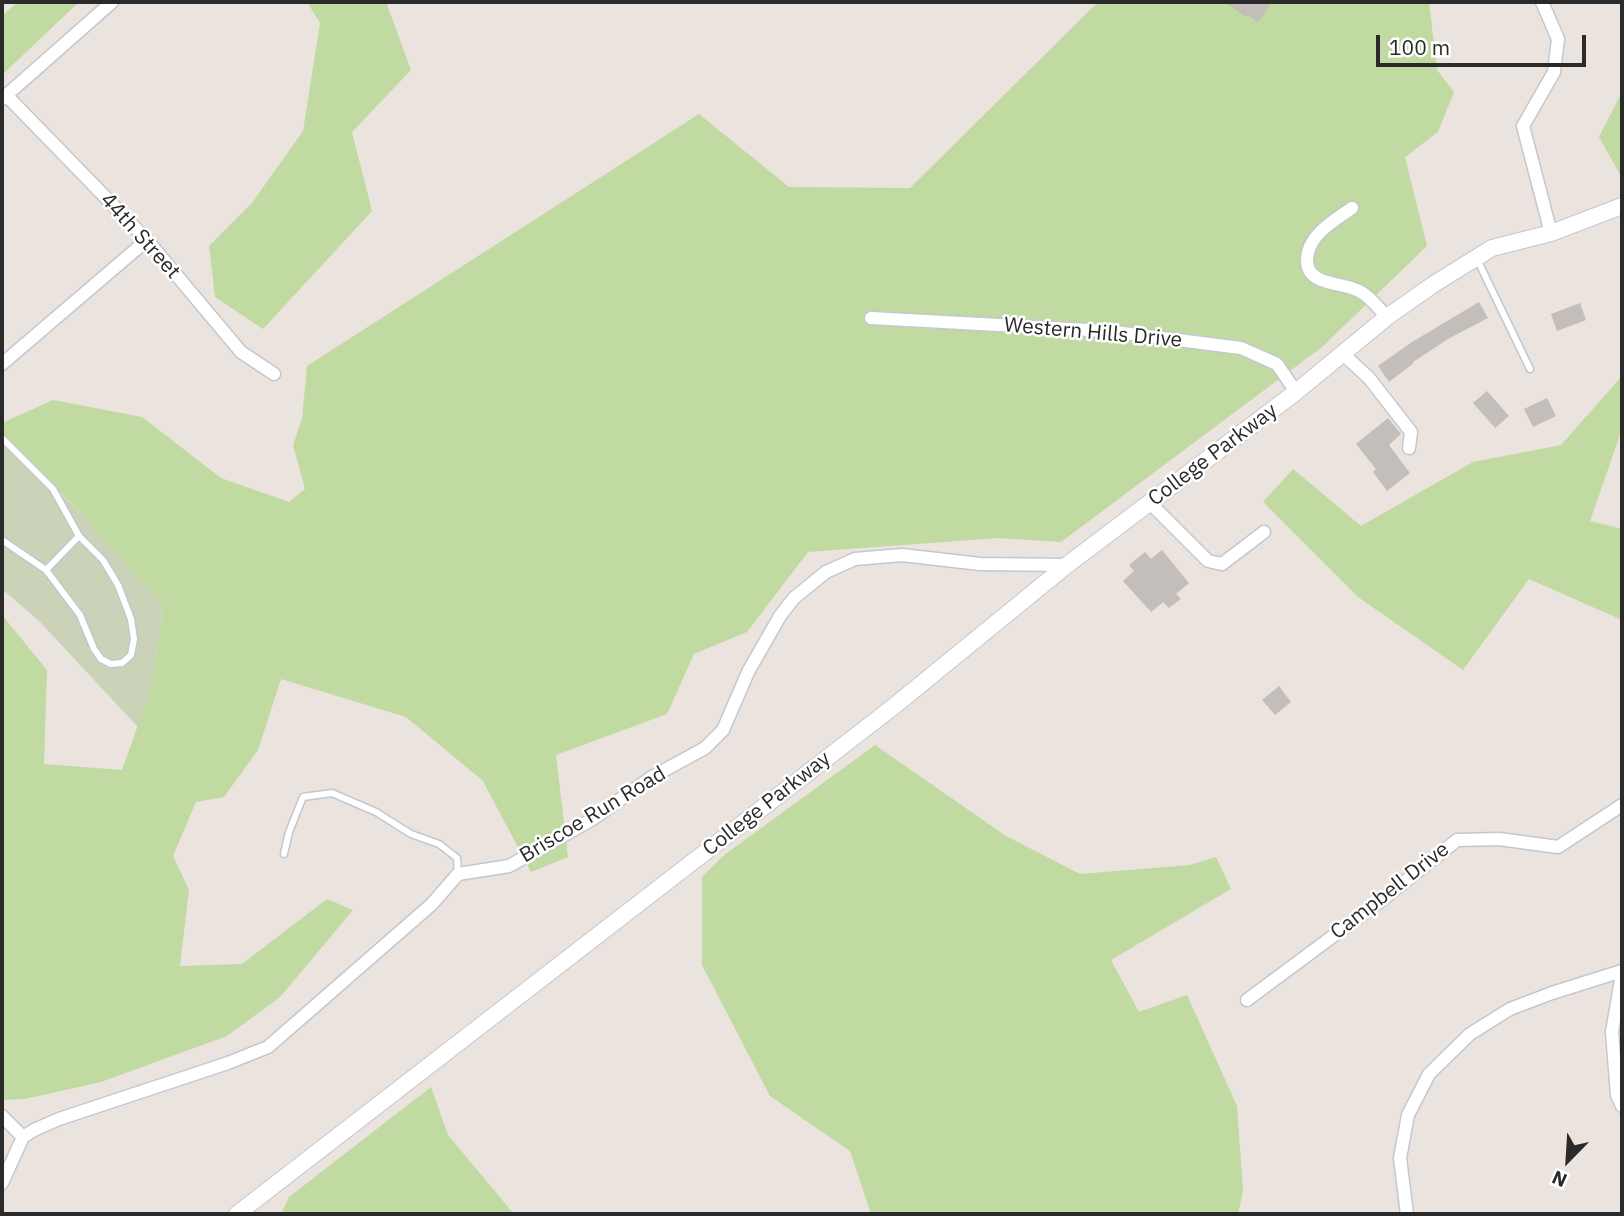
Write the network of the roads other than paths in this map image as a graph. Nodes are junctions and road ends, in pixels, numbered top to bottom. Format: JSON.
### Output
{"nodes":[{"id":1,"x":112,"y":2,"type":"edge"},
{"id":2,"x":1542,"y":2,"type":"edge"},
{"id":3,"x":4,"y":97,"type":"edge"},
{"id":4,"x":1622,"y":206,"type":"edge"},
{"id":5,"x":1353,"y":208,"type":"dead end"},
{"id":6,"x":1551,"y":233,"type":"junction"},
{"id":7,"x":148,"y":240,"type":"junction"},
{"id":8,"x":1477,"y":259,"type":"junction"},
{"id":9,"x":1387,"y":317,"type":"junction"},
{"id":10,"x":871,"y":318,"type":"dead end"},
{"id":11,"x":1343,"y":354,"type":"junction"},
{"id":12,"x":2,"y":364,"type":"edge"},
{"id":13,"x":1530,"y":369,"type":"dead end"},
{"id":14,"x":274,"y":374,"type":"dead end"},
{"id":15,"x":1296,"y":392,"type":"junction"},
{"id":16,"x":2,"y":438,"type":"edge"},
{"id":17,"x":1409,"y":447,"type":"dead end"},
{"id":18,"x":1150,"y":503,"type":"junction"},
{"id":19,"x":1264,"y":532,"type":"dead end"},
{"id":20,"x":79,"y":536,"type":"junction"},
{"id":21,"x":2,"y":540,"type":"edge"},
{"id":22,"x":1067,"y":565,"type":"junction"},
{"id":23,"x":46,"y":570,"type":"junction"},
{"id":24,"x":1622,"y":806,"type":"edge"},
{"id":25,"x":285,"y":854,"type":"dead end"},
{"id":26,"x":458,"y":874,"type":"junction"},
{"id":27,"x":1622,"y":972,"type":"edge"},
{"id":28,"x":1247,"y":1000,"type":"dead end"},
{"id":29,"x":1622,"y":1106,"type":"edge"},
{"id":30,"x":2,"y":1116,"type":"edge"},
{"id":31,"x":22,"y":1141,"type":"junction"},
{"id":32,"x":2,"y":1183,"type":"edge"},
{"id":33,"x":237,"y":1214,"type":"edge"},
{"id":34,"x":1407,"y":1214,"type":"edge"}],
"edges":[{"from":1,"to":3,"type":"street"},
{"from":2,"to":6,"type":"street"},
{"from":3,"to":7,"type":"street","name":"44th Street"},
{"from":4,"to":6,"type":"street","name":"College Parkway"},
{"from":5,"to":9,"type":"street"},
{"from":6,"to":8,"type":"street","name":"College Parkway"},
{"from":7,"to":12,"type":"street"},
{"from":7,"to":14,"type":"street","name":"44th Street"},
{"from":8,"to":9,"type":"street","name":"College Parkway"},
{"from":8,"to":13,"type":"lane"},
{"from":9,"to":11,"type":"street","name":"College Parkway"},
{"from":10,"to":15,"type":"street","name":"Western Hills Drive"},
{"from":11,"to":15,"type":"street","name":"College Parkway"},
{"from":11,"to":17,"type":"street"},
{"from":15,"to":18,"type":"street","name":"College Parkway"},
{"from":16,"to":20,"type":"lane"},
{"from":18,"to":19,"type":"street"},
{"from":18,"to":22,"type":"street","name":"College Parkway"},
{"from":20,"to":23,"type":"lane"},
{"from":20,"to":23,"type":"lane"},
{"from":21,"to":23,"type":"lane"},
{"from":22,"to":26,"type":"street","name":"Briscoe Run Road"},
{"from":22,"to":33,"type":"street","name":"College Parkway"},
{"from":24,"to":28,"type":"street","name":"Campbell Drive"},
{"from":25,"to":26,"type":"lane"},
{"from":26,"to":31,"type":"street"},
{"from":27,"to":29,"type":"street"},
{"from":27,"to":34,"type":"street"},
{"from":30,"to":31,"type":"street"},
{"from":31,"to":32,"type":"street"}]}
